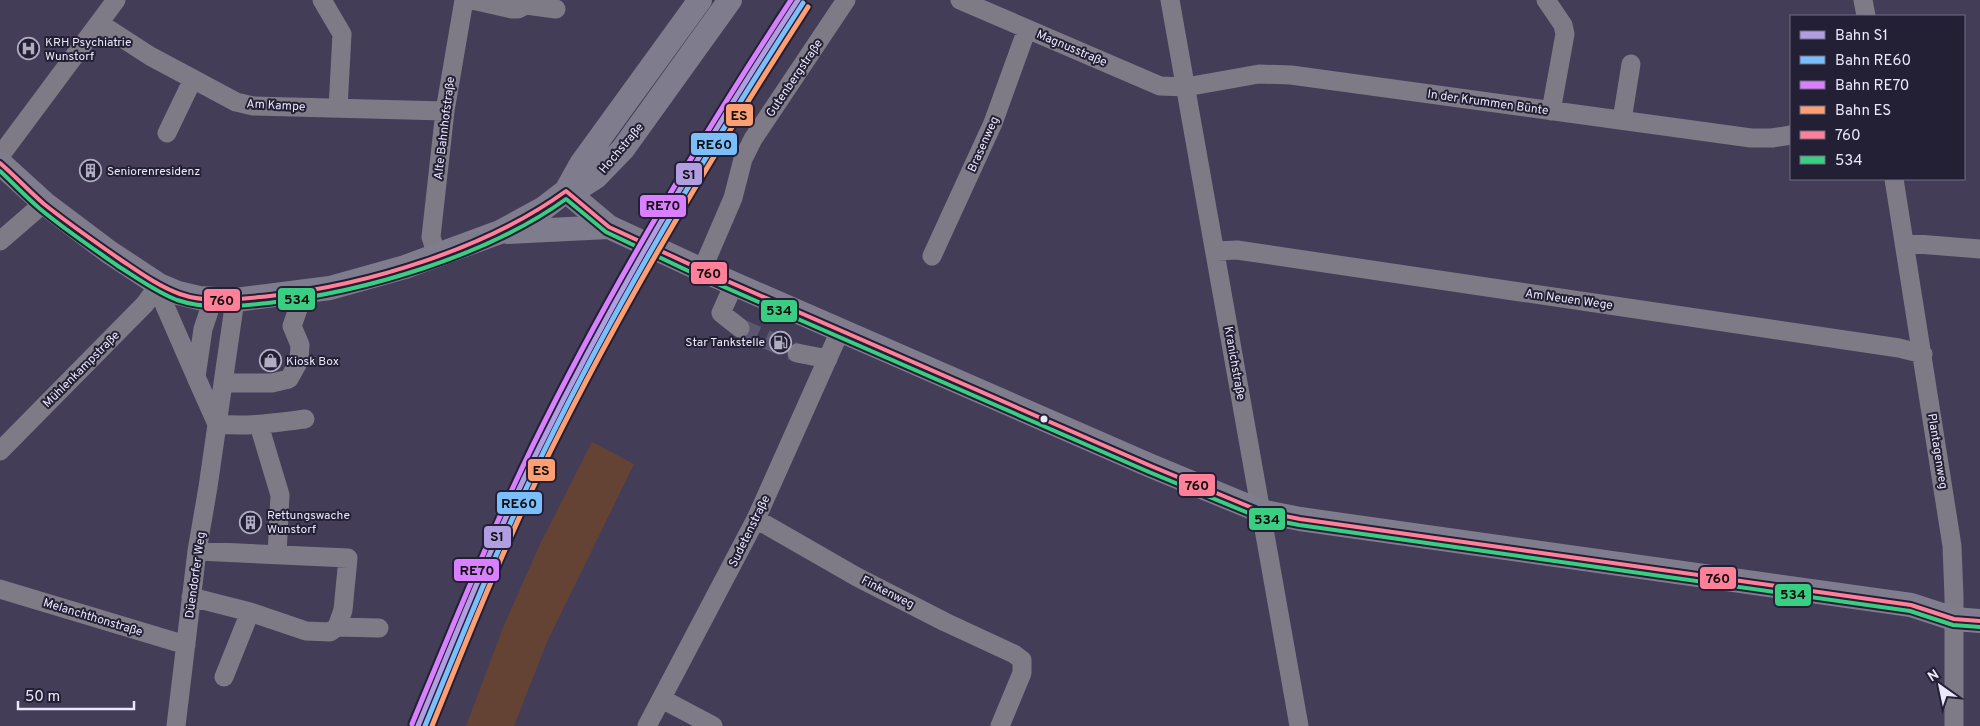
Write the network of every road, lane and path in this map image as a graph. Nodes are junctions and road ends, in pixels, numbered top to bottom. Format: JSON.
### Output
{"nodes":[{"id":1,"x":116,"y":0,"type":"edge"},
{"id":2,"x":322,"y":0,"type":"edge"},
{"id":3,"x":464,"y":0,"type":"edge"},
{"id":4,"x":472,"y":0,"type":"edge"},
{"id":5,"x":700,"y":0,"type":"edge"},
{"id":6,"x":730,"y":0,"type":"edge"},
{"id":7,"x":846,"y":0,"type":"edge"},
{"id":8,"x":960,"y":0,"type":"edge"},
{"id":9,"x":1170,"y":0,"type":"edge"},
{"id":10,"x":1546,"y":0,"type":"edge"},
{"id":11,"x":1863,"y":0,"type":"edge"},
{"id":12,"x":556,"y":9,"type":"dead end"},
{"id":13,"x":1866,"y":15,"type":"edge"},
{"id":14,"x":99,"y":23,"type":"junction"},
{"id":15,"x":1027,"y":29,"type":"junction"},
{"id":16,"x":1631,"y":64,"type":"dead end"},
{"id":17,"x":193,"y":79,"type":"junction"},
{"id":18,"x":1186,"y":87,"type":"junction"},
{"id":19,"x":338,"y":108,"type":"junction"},
{"id":20,"x":445,"y":111,"type":"junction"},
{"id":21,"x":1551,"y":111,"type":"junction"},
{"id":22,"x":1622,"y":120,"type":"junction"},
{"id":23,"x":168,"y":133,"type":"dead end"},
{"id":24,"x":1790,"y":135,"type":"edge"},
{"id":25,"x":0,"y":156,"type":"edge"},
{"id":26,"x":0,"y":162,"type":"edge"},
{"id":27,"x":1894,"y":180,"type":"edge"},
{"id":28,"x":566,"y":191,"type":"junction"},
{"id":29,"x":44,"y":204,"type":"junction"},
{"id":30,"x":609,"y":227,"type":"junction"},
{"id":31,"x":500,"y":232,"type":"junction"},
{"id":32,"x":0,"y":241,"type":"edge"},
{"id":33,"x":1905,"y":244,"type":"junction"},
{"id":34,"x":1980,"y":250,"type":"edge"},
{"id":35,"x":1216,"y":251,"type":"junction"},
{"id":36,"x":437,"y":256,"type":"junction"},
{"id":37,"x":932,"y":256,"type":"dead end"},
{"id":38,"x":702,"y":270,"type":"junction"},
{"id":39,"x":734,"y":284,"type":"junction"},
{"id":40,"x":168,"y":289,"type":"junction"},
{"id":41,"x":304,"y":292,"type":"junction"},
{"id":42,"x":224,"y":300,"type":"junction"},
{"id":43,"x":740,"y":328,"type":"tunnel mouth"},
{"id":44,"x":840,"y":330,"type":"junction"},
{"id":45,"x":797,"y":353,"type":"tunnel mouth"},
{"id":46,"x":1923,"y":354,"type":"junction"},
{"id":47,"x":828,"y":359,"type":"junction"},
{"id":48,"x":196,"y":377,"type":"junction"},
{"id":49,"x":222,"y":383,"type":"junction"},
{"id":50,"x":305,"y":419,"type":"dead end"},
{"id":51,"x":217,"y":424,"type":"junction"},
{"id":52,"x":259,"y":425,"type":"junction"},
{"id":53,"x":0,"y":451,"type":"edge"},
{"id":54,"x":1260,"y":511,"type":"junction"},
{"id":55,"x":756,"y":519,"type":"junction"},
{"id":56,"x":197,"y":551,"type":"junction"},
{"id":57,"x":277,"y":555,"type":"junction"},
{"id":58,"x":0,"y":589,"type":"edge"},
{"id":59,"x":191,"y":597,"type":"junction"},
{"id":60,"x":250,"y":612,"type":"junction"},
{"id":61,"x":1954,"y":619,"type":"junction"},
{"id":62,"x":1980,"y":621,"type":"edge"},
{"id":63,"x":337,"y":627,"type":"junction"},
{"id":64,"x":379,"y":628,"type":"dead end"},
{"id":65,"x":186,"y":645,"type":"junction"},
{"id":66,"x":224,"y":677,"type":"dead end"},
{"id":67,"x":662,"y":699,"type":"junction"},
{"id":68,"x":176,"y":726,"type":"edge"},
{"id":69,"x":647,"y":726,"type":"edge"},
{"id":70,"x":713,"y":726,"type":"edge"},
{"id":71,"x":1000,"y":726,"type":"edge"},
{"id":72,"x":1299,"y":726,"type":"edge"},
{"id":73,"x":1954,"y":726,"type":"edge"}],
"edges":[{"from":1,"to":14,"type":"street"},
{"from":2,"to":19,"type":"street"},
{"from":3,"to":20,"type":"street","name":"Alte Bahnhofstraße"},
{"from":4,"to":12,"type":"street"},
{"from":5,"to":28,"type":"main road","name":"Hochstraße"},
{"from":6,"to":28,"type":"main road","name":"Hochstraße"},
{"from":7,"to":38,"type":"street","name":"Gutenbergstraße"},
{"from":8,"to":15,"type":"street","name":"Magnusstraße"},
{"from":9,"to":18,"type":"street","name":"Kranichstraße"},
{"from":10,"to":21,"type":"street"},
{"from":11,"to":13,"type":"street"},
{"from":14,"to":17,"type":"street","name":"Am Kampe"},
{"from":14,"to":25,"type":"street"},
{"from":15,"to":18,"type":"street","name":"Magnusstraße"},
{"from":15,"to":37,"type":"street","name":"Brasenweg"},
{"from":16,"to":22,"type":"street"},
{"from":17,"to":19,"type":"street","name":"Am Kampe"},
{"from":17,"to":23,"type":"street"},
{"from":18,"to":21,"type":"street","name":"In der Krummen Bünte"},
{"from":18,"to":35,"type":"street","name":"Kranichstraße"},
{"from":19,"to":20,"type":"street","name":"Am Kampe"},
{"from":20,"to":36,"type":"street","name":"Alte Bahnhofstraße"},
{"from":21,"to":22,"type":"street","name":"In der Krummen Bünte"},
{"from":22,"to":24,"type":"street","name":"In der Krummen Bünte"},
{"from":26,"to":29,"type":"main road"},
{"from":27,"to":33,"type":"street","name":"Plantagenweg"},
{"from":28,"to":30,"type":"main road"},
{"from":28,"to":31,"type":"main road"},
{"from":29,"to":32,"type":"street"},
{"from":29,"to":40,"type":"main road"},
{"from":30,"to":31,"type":"main road"},
{"from":30,"to":38,"type":"main road"},
{"from":31,"to":36,"type":"main road"},
{"from":33,"to":34,"type":"street"},
{"from":33,"to":46,"type":"street","name":"Plantagenweg"},
{"from":35,"to":46,"type":"street","name":"Am Neuen Wege"},
{"from":35,"to":54,"type":"street","name":"Kranichstraße"},
{"from":36,"to":41,"type":"main road"},
{"from":38,"to":39,"type":"main road"},
{"from":39,"to":43,"type":"street"},
{"from":39,"to":44,"type":"main road"},
{"from":40,"to":42,"type":"main road"},
{"from":40,"to":48,"type":"street"},
{"from":40,"to":53,"type":"street","name":"Mühlenkampstraße"},
{"from":41,"to":42,"type":"main road"},
{"from":41,"to":49,"type":"street"},
{"from":42,"to":48,"type":"street"},
{"from":42,"to":49,"type":"street","name":"Düendorfer Weg"},
{"from":44,"to":47,"type":"street","name":"Sudetenstraße"},
{"from":44,"to":54,"type":"main road"},
{"from":45,"to":47,"type":"street"},
{"from":46,"to":61,"type":"street","name":"Plantagenweg"},
{"from":47,"to":55,"type":"street","name":"Sudetenstraße"},
{"from":48,"to":51,"type":"street"},
{"from":49,"to":51,"type":"street","name":"Düendorfer Weg"},
{"from":50,"to":52,"type":"street"},
{"from":51,"to":52,"type":"street"},
{"from":51,"to":56,"type":"street","name":"Düendorfer Weg"},
{"from":52,"to":57,"type":"street"},
{"from":54,"to":61,"type":"main road"},
{"from":54,"to":72,"type":"street","name":"Kranichstraße"},
{"from":55,"to":67,"type":"street","name":"Sudetenstraße"},
{"from":55,"to":71,"type":"street","name":"Finkenweg"},
{"from":56,"to":57,"type":"street"},
{"from":56,"to":59,"type":"street","name":"Düendorfer Weg"},
{"from":57,"to":63,"type":"street"},
{"from":58,"to":65,"type":"street","name":"Melanchthonstraße"},
{"from":59,"to":60,"type":"street"},
{"from":59,"to":65,"type":"street","name":"Düendorfer Weg"},
{"from":60,"to":63,"type":"street"},
{"from":60,"to":66,"type":"street"},
{"from":61,"to":62,"type":"main road"},
{"from":61,"to":73,"type":"street","name":"Plantagenweg"},
{"from":63,"to":64,"type":"street"},
{"from":65,"to":68,"type":"street","name":"Düendorfer Weg"},
{"from":67,"to":69,"type":"street","name":"Sudetenstraße"},
{"from":67,"to":70,"type":"street"}]}
